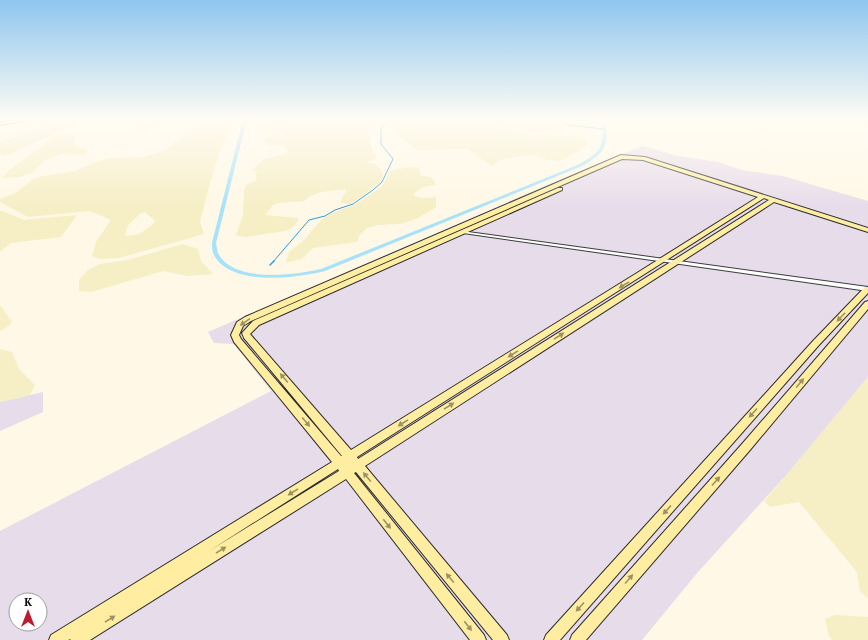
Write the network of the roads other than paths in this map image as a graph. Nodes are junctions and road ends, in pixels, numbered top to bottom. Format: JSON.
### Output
{"nodes":[{"id":1,"x":766,"y":200,"type":"junction"},
{"id":2,"x":868,"y":230,"type":"edge"},
{"id":3,"x":462,"y":232,"type":"junction"},
{"id":4,"x":868,"y":235,"type":"edge"},
{"id":5,"x":663,"y":261,"type":"junction"},
{"id":6,"x":676,"y":262,"type":"junction"},
{"id":7,"x":868,"y":289,"type":"edge"},
{"id":8,"x":868,"y":304,"type":"edge"},
{"id":9,"x":350,"y":456,"type":"junction"},
{"id":10,"x":340,"y":463,"type":"junction"},
{"id":11,"x":357,"y":465,"type":"junction"},
{"id":12,"x":347,"y":472,"type":"junction"},
{"id":13,"x":56,"y":640,"type":"edge"},
{"id":14,"x":77,"y":640,"type":"edge"},
{"id":15,"x":479,"y":640,"type":"edge"},
{"id":16,"x":502,"y":640,"type":"edge"},
{"id":17,"x":551,"y":640,"type":"edge"},
{"id":18,"x":577,"y":640,"type":"edge"}],
"edges":[{"from":1,"to":2,"type":"street"},
{"from":1,"to":3,"type":"street"},
{"from":1,"to":4,"type":"street"},
{"from":1,"to":5,"type":"street"},
{"from":1,"to":6,"type":"street"},
{"from":1,"to":10,"type":"street","one_way":true},
{"from":3,"to":5,"type":"street"},
{"from":9,"to":3,"type":"street","one_way":true},
{"from":5,"to":6,"type":"street"},
{"from":5,"to":9,"type":"street","one_way":true},
{"from":6,"to":7,"type":"street"},
{"from":11,"to":6,"type":"street","one_way":true},
{"from":7,"to":17,"type":"street","one_way":true},
{"from":18,"to":8,"type":"street","one_way":true},
{"from":9,"to":10,"type":"street"},
{"from":9,"to":11,"type":"street"},
{"from":10,"to":12,"type":"street"},
{"from":10,"to":13,"type":"street","one_way":true},
{"from":11,"to":12,"type":"street"},
{"from":16,"to":11,"type":"street","one_way":true},
{"from":14,"to":12,"type":"street","one_way":true},
{"from":12,"to":15,"type":"street","one_way":true}]}
